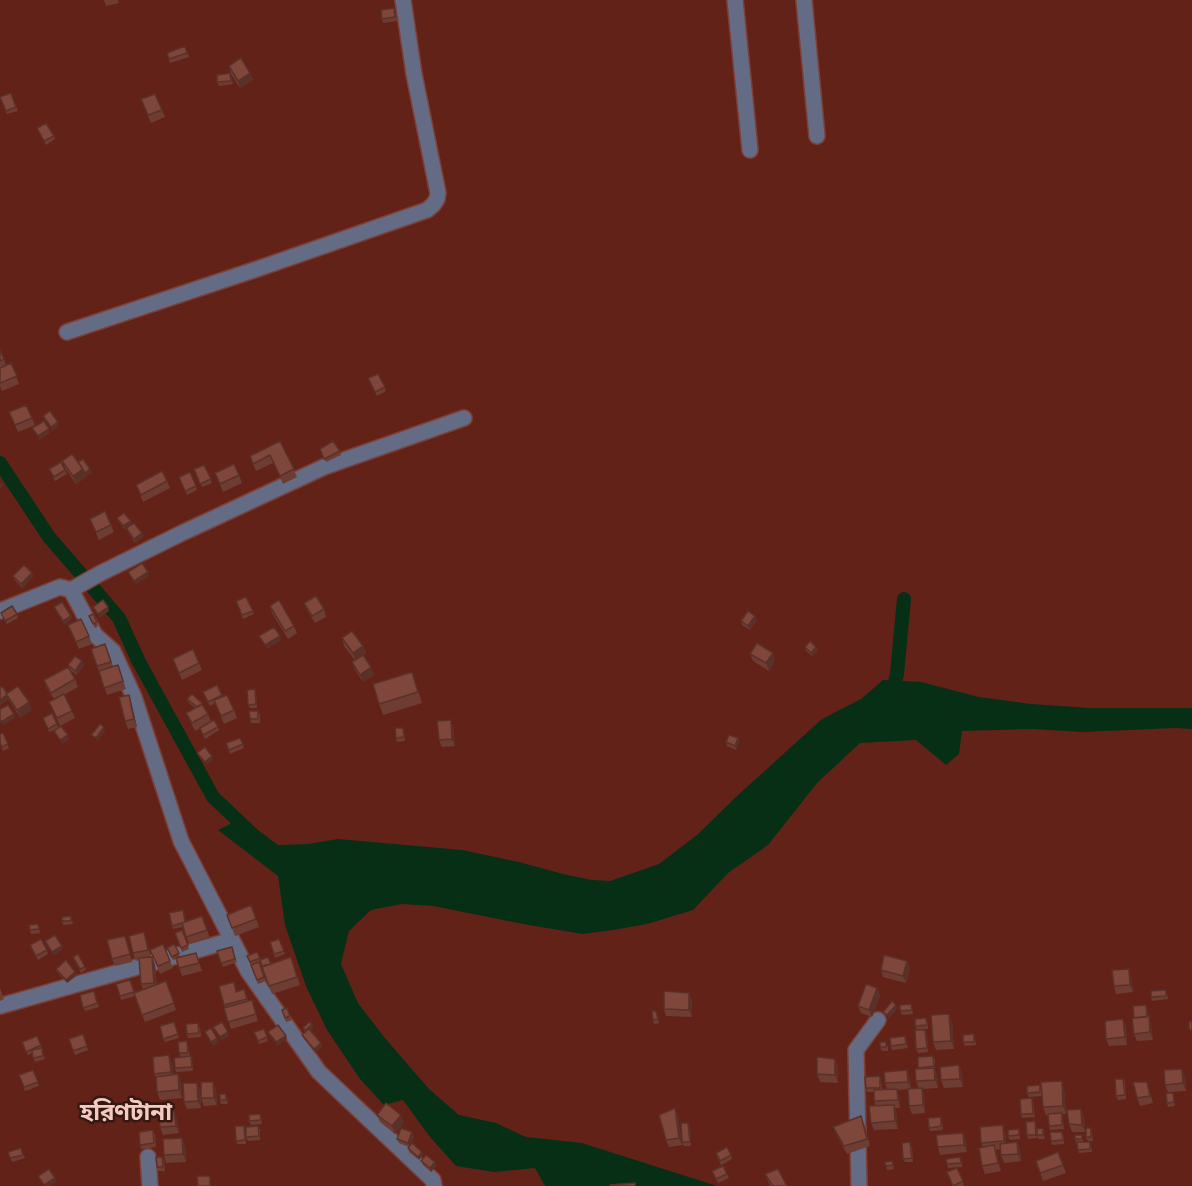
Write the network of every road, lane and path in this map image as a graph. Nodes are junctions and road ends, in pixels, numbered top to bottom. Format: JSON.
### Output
{"nodes":[{"id":1,"x":403,"y":0,"type":"edge"},
{"id":2,"x":735,"y":0,"type":"edge"},
{"id":3,"x":804,"y":0,"type":"edge"},
{"id":4,"x":817,"y":136,"type":"dead end"},
{"id":5,"x":750,"y":150,"type":"dead end"},
{"id":6,"x":67,"y":332,"type":"dead end"},
{"id":7,"x":464,"y":418,"type":"dead end"},
{"id":8,"x":70,"y":590,"type":"junction"},
{"id":9,"x":0,"y":611,"type":"edge"},
{"id":10,"x":232,"y":940,"type":"junction"},
{"id":11,"x":0,"y":1006,"type":"edge"},
{"id":12,"x":878,"y":1020,"type":"dead end"},
{"id":13,"x":148,"y":1157,"type":"dead end"},
{"id":14,"x":150,"y":1186,"type":"edge"},
{"id":15,"x":435,"y":1186,"type":"edge"},
{"id":16,"x":860,"y":1186,"type":"edge"}],
"edges":[{"from":1,"to":6,"type":"street"},
{"from":2,"to":5,"type":"street"},
{"from":3,"to":4,"type":"street"},
{"from":7,"to":8,"type":"street"},
{"from":8,"to":9,"type":"street"},
{"from":8,"to":10,"type":"street"},
{"from":10,"to":11,"type":"street"},
{"from":10,"to":15,"type":"street"},
{"from":12,"to":16,"type":"street"},
{"from":13,"to":14,"type":"street"}]}
